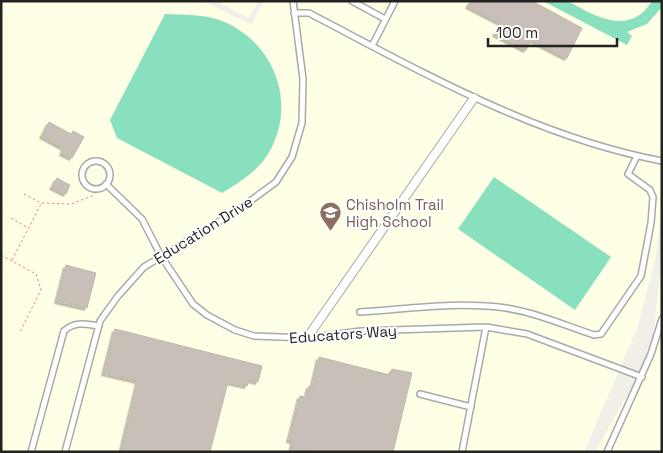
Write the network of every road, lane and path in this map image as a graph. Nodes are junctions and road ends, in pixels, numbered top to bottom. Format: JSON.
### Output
{"nodes":[{"id":1,"x":293,"y":1,"type":"edge"},
{"id":2,"x":352,"y":1,"type":"edge"},
{"id":3,"x":395,"y":1,"type":"edge"},
{"id":4,"x":294,"y":13,"type":"junction"},
{"id":5,"x":385,"y":19,"type":"junction"},
{"id":6,"x":372,"y":46,"type":"junction"},
{"id":7,"x":474,"y":98,"type":"junction"},
{"id":8,"x":637,"y":156,"type":"junction"},
{"id":9,"x":662,"y":161,"type":"edge"},
{"id":10,"x":106,"y":184,"type":"junction"},
{"id":11,"x":98,"y":189,"type":"junction"},
{"id":12,"x":24,"y":194,"type":"dead end"},
{"id":13,"x":41,"y":203,"type":"junction"},
{"id":14,"x":10,"y":218,"type":"dead end"},
{"id":15,"x":29,"y":228,"type":"junction"},
{"id":16,"x":1,"y":255,"type":"edge"},
{"id":17,"x":161,"y":256,"type":"junction"},
{"id":18,"x":12,"y":261,"type":"junction"},
{"id":19,"x":360,"y":312,"type":"dead end"},
{"id":20,"x":662,"y":319,"type":"edge"},
{"id":21,"x":99,"y":326,"type":"junction"},
{"id":22,"x":486,"y":327,"type":"junction"},
{"id":23,"x":20,"y":332,"type":"dead end"},
{"id":24,"x":307,"y":338,"type":"junction"},
{"id":25,"x":642,"y":377,"type":"junction"},
{"id":26,"x":420,"y":394,"type":"dead end"},
{"id":27,"x":471,"y":407,"type":"junction"},
{"id":28,"x":31,"y":452,"type":"edge"},
{"id":29,"x":65,"y":452,"type":"edge"},
{"id":30,"x":462,"y":452,"type":"edge"},
{"id":31,"x":607,"y":452,"type":"edge"}],
"edges":[{"from":1,"to":4,"type":"lane","name":"Education Drive"},
{"from":2,"to":5,"type":"lane"},
{"from":3,"to":5,"type":"lane"},
{"from":4,"to":6,"type":"lane"},
{"from":4,"to":17,"type":"lane","name":"Education Drive"},
{"from":5,"to":6,"type":"lane"},
{"from":6,"to":7,"type":"lane"},
{"from":7,"to":8,"type":"lane"},
{"from":7,"to":24,"type":"street"},
{"from":8,"to":9,"type":"lane"},
{"from":8,"to":19,"type":"lane"},
{"from":10,"to":11,"type":"lane"},
{"from":10,"to":11,"type":"lane"},
{"from":10,"to":17,"type":"lane","name":"Educators Way"},
{"from":11,"to":13,"type":"path"},
{"from":12,"to":13,"type":"path"},
{"from":13,"to":15,"type":"path"},
{"from":14,"to":15,"type":"path"},
{"from":15,"to":18,"type":"path"},
{"from":16,"to":18,"type":"path"},
{"from":17,"to":21,"type":"lane","name":"Education Drive"},
{"from":17,"to":24,"type":"lane","name":"Educators Way"},
{"from":18,"to":23,"type":"path"},
{"from":20,"to":25,"type":"lane"},
{"from":21,"to":28,"type":"lane"},
{"from":21,"to":29,"type":"lane","name":"Education Drive"},
{"from":22,"to":24,"type":"lane","name":"Educators Way"},
{"from":22,"to":25,"type":"lane","name":"Educators Way"},
{"from":22,"to":27,"type":"lane"},
{"from":25,"to":31,"type":"lane"},
{"from":26,"to":27,"type":"lane"},
{"from":27,"to":30,"type":"lane"}]}
